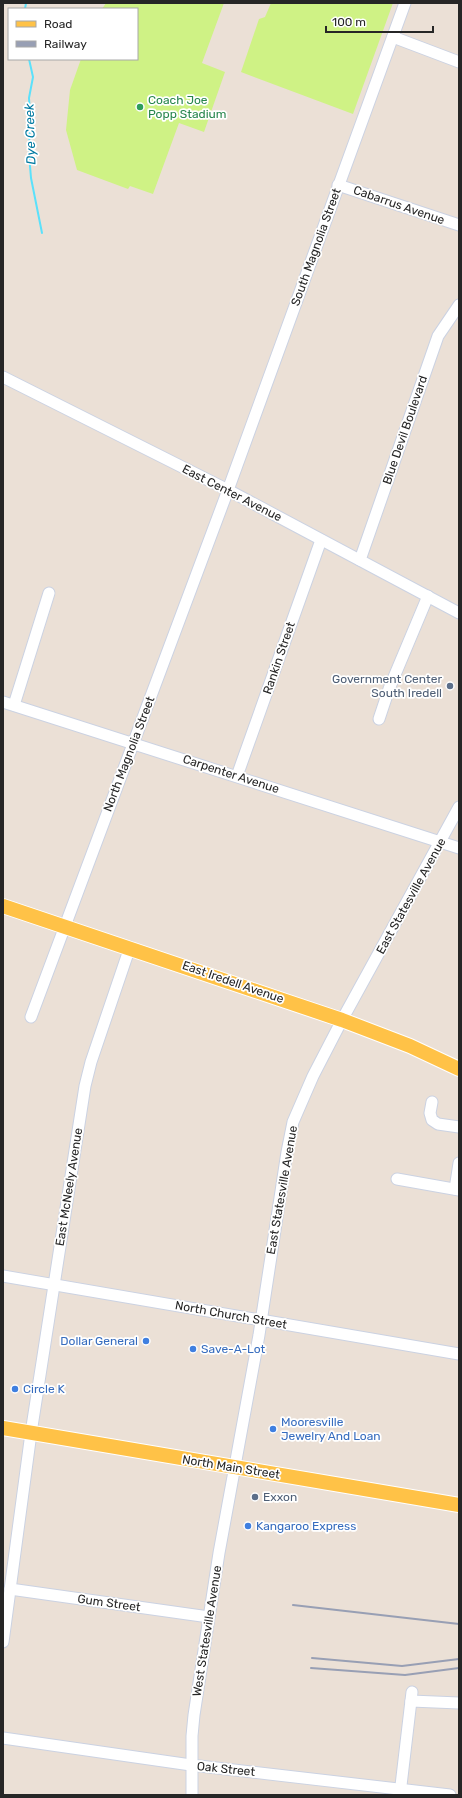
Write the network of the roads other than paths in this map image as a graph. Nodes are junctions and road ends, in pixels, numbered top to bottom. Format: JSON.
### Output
{"nodes":[{"id":1,"x":405,"y":3,"type":"edge"},
{"id":2,"x":393,"y":37,"type":"junction"},
{"id":3,"x":459,"y":62,"type":"edge"},
{"id":4,"x":338,"y":185,"type":"junction"},
{"id":5,"x":459,"y":225,"type":"edge"},
{"id":6,"x":459,"y":304,"type":"edge"},
{"id":7,"x":3,"y":376,"type":"edge"},
{"id":8,"x":228,"y":490,"type":"junction"},
{"id":9,"x":320,"y":540,"type":"junction"},
{"id":10,"x":360,"y":560,"type":"junction"},
{"id":11,"x":50,"y":593,"type":"dead end"},
{"id":12,"x":428,"y":596,"type":"junction"},
{"id":13,"x":459,"y":613,"type":"edge"},
{"id":14,"x":8,"y":704,"type":"edge"},
{"id":15,"x":379,"y":719,"type":"dead end"},
{"id":16,"x":134,"y":743,"type":"junction"},
{"id":17,"x":237,"y":776,"type":"junction"},
{"id":18,"x":459,"y":808,"type":"edge"},
{"id":19,"x":441,"y":842,"type":"junction"},
{"id":20,"x":459,"y":848,"type":"edge"},
{"id":21,"x":3,"y":906,"type":"edge"},
{"id":22,"x":64,"y":926,"type":"junction"},
{"id":23,"x":130,"y":947,"type":"junction"},
{"id":24,"x":31,"y":1017,"type":"dead end"},
{"id":25,"x":342,"y":1020,"type":"junction"},
{"id":26,"x":459,"y":1069,"type":"edge"},
{"id":27,"x":432,"y":1102,"type":"dead end"},
{"id":28,"x":459,"y":1128,"type":"edge"},
{"id":29,"x":459,"y":1163,"type":"edge"},
{"id":30,"x":397,"y":1179,"type":"dead end"},
{"id":31,"x":457,"y":1189,"type":"edge"},
{"id":32,"x":3,"y":1276,"type":"edge"},
{"id":33,"x":54,"y":1285,"type":"junction"},
{"id":34,"x":261,"y":1320,"type":"junction"},
{"id":35,"x":459,"y":1354,"type":"edge"},
{"id":36,"x":3,"y":1428,"type":"edge"},
{"id":37,"x":31,"y":1433,"type":"junction"},
{"id":38,"x":235,"y":1468,"type":"junction"},
{"id":39,"x":459,"y":1505,"type":"edge"},
{"id":40,"x":10,"y":1589,"type":"junction"},
{"id":41,"x":209,"y":1617,"type":"junction"},
{"id":42,"x":3,"y":1642,"type":"edge"},
{"id":43,"x":459,"y":1703,"type":"edge"},
{"id":44,"x":3,"y":1738,"type":"edge"},
{"id":45,"x":192,"y":1765,"type":"junction"},
{"id":46,"x":400,"y":1792,"type":"edge"},
{"id":47,"x":192,"y":1795,"type":"edge"},
{"id":48,"x":450,"y":1795,"type":"edge"}],
"edges":[{"from":1,"to":2,"type":"street","name":"South Magnolia Street"},
{"from":2,"to":3,"type":"street"},
{"from":2,"to":4,"type":"street","name":"South Magnolia Street"},
{"from":4,"to":5,"type":"street","name":"Cabarrus Avenue"},
{"from":4,"to":8,"type":"street","name":"South Magnolia Street"},
{"from":6,"to":10,"type":"street","name":"Blue Devil Boulevard"},
{"from":7,"to":8,"type":"street","name":"East Center Avenue"},
{"from":8,"to":9,"type":"street","name":"East Center Avenue"},
{"from":8,"to":16,"type":"street","name":"North Magnolia Street"},
{"from":9,"to":10,"type":"street","name":"East Center Avenue"},
{"from":9,"to":17,"type":"street","name":"Rankin Street"},
{"from":10,"to":12,"type":"street","name":"East Center Avenue"},
{"from":11,"to":14,"type":"street"},
{"from":12,"to":13,"type":"street","name":"East Center Avenue"},
{"from":12,"to":15,"type":"street"},
{"from":14,"to":16,"type":"street","name":"Carpenter Avenue"},
{"from":16,"to":17,"type":"street","name":"Carpenter Avenue"},
{"from":16,"to":22,"type":"street","name":"North Magnolia Street"},
{"from":17,"to":19,"type":"street","name":"Carpenter Avenue"},
{"from":18,"to":19,"type":"street","name":"East Statesville Avenue"},
{"from":19,"to":20,"type":"street","name":"Carpenter Avenue"},
{"from":19,"to":25,"type":"street","name":"East Statesville Avenue"},
{"from":21,"to":22,"type":"main road","name":"East Iredell Avenue"},
{"from":22,"to":23,"type":"main road","name":"East Iredell Avenue"},
{"from":22,"to":24,"type":"street","name":"North Magnolia Street"},
{"from":23,"to":25,"type":"main road","name":"East Iredell Avenue"},
{"from":23,"to":33,"type":"street","name":"East McNeely Avenue"},
{"from":25,"to":26,"type":"main road","name":"East Iredell Avenue"},
{"from":25,"to":34,"type":"street","name":"East Statesville Avenue"},
{"from":27,"to":28,"type":"street"},
{"from":29,"to":31,"type":"street"},
{"from":30,"to":31,"type":"street"},
{"from":32,"to":33,"type":"street","name":"North Church Street"},
{"from":33,"to":34,"type":"street","name":"North Church Street"},
{"from":33,"to":37,"type":"street","name":"East McNeely Avenue"},
{"from":34,"to":35,"type":"street","name":"North Church Street"},
{"from":34,"to":38,"type":"street","name":"East Statesville Avenue"},
{"from":36,"to":37,"type":"main road","name":"North Main Street"},
{"from":37,"to":38,"type":"main road","name":"North Main Street"},
{"from":37,"to":40,"type":"street","name":"East McNeely Avenue"},
{"from":38,"to":39,"type":"main road","name":"North Main Street"},
{"from":38,"to":41,"type":"street","name":"West Statesville Avenue"},
{"from":40,"to":41,"type":"street","name":"Gum Street"},
{"from":40,"to":42,"type":"street","name":"East McNeely Avenue"},
{"from":41,"to":45,"type":"street","name":"West Statesville Avenue"},
{"from":43,"to":46,"type":"street"},
{"from":44,"to":45,"type":"street","name":"Oak Street"},
{"from":45,"to":46,"type":"street","name":"Oak Street"},
{"from":45,"to":47,"type":"street","name":"West Statesville Avenue"},
{"from":46,"to":48,"type":"street","name":"Oak Street"}]}
